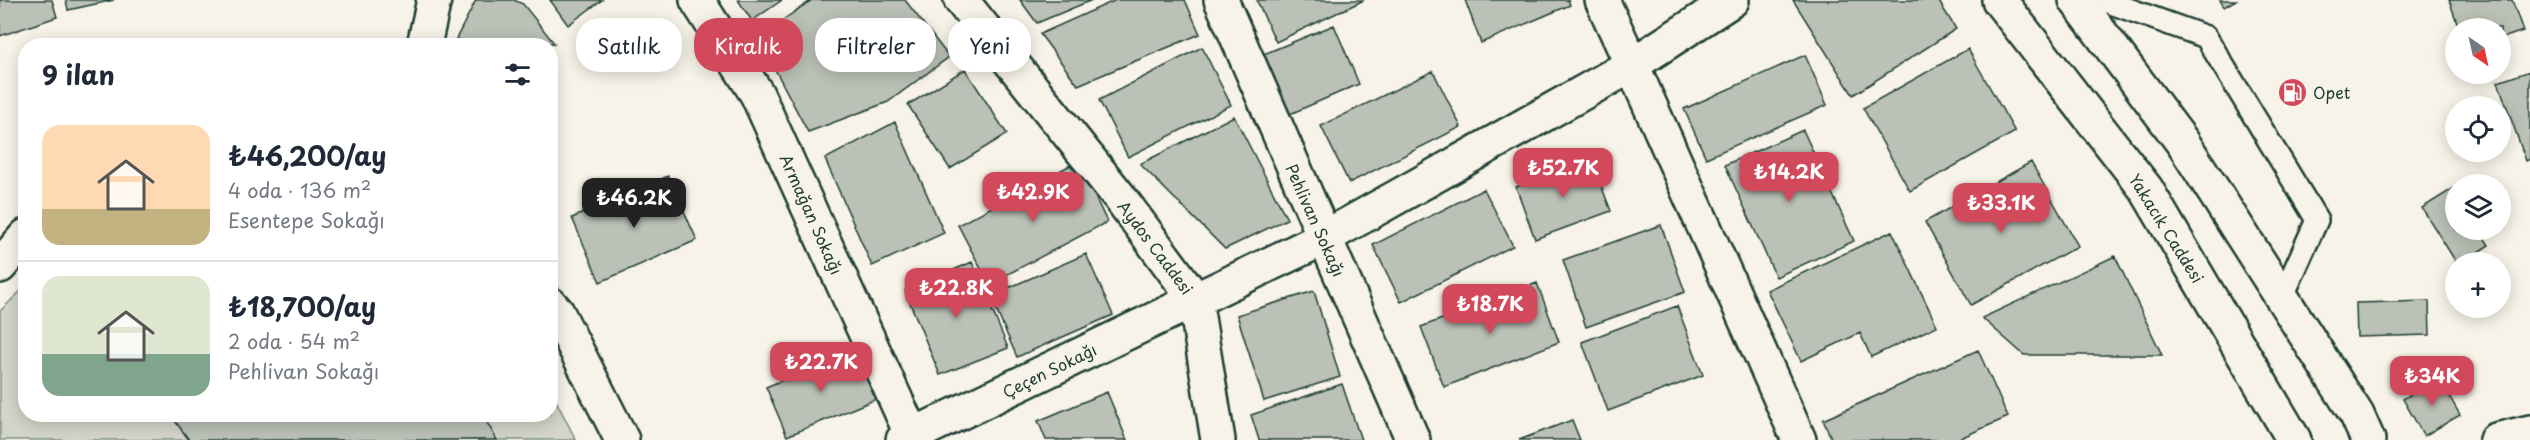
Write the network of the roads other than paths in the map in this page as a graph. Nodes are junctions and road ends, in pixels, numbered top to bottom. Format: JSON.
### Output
{"nodes":[{"id":1,"x":434,"y":0,"type":"edge"},
{"id":2,"x":697,"y":0,"type":"edge"},
{"id":3,"x":961,"y":0,"type":"edge"},
{"id":4,"x":1221,"y":0,"type":"edge"},
{"id":5,"x":1602,"y":0,"type":"edge"},
{"id":6,"x":1732,"y":0,"type":"edge"},
{"id":7,"x":2000,"y":0,"type":"edge"},
{"id":8,"x":2076,"y":0,"type":"edge"},
{"id":9,"x":2103,"y":0,"type":"edge"},
{"id":10,"x":426,"y":38,"type":"edge"},
{"id":11,"x":1632,"y":65,"type":"junction"},
{"id":12,"x":1324,"y":238,"type":"junction"},
{"id":13,"x":18,"y":245,"type":"edge"},
{"id":14,"x":0,"y":266,"type":"edge"},
{"id":15,"x":2282,"y":298,"type":"junction"},
{"id":16,"x":1195,"y":299,"type":"junction"},
{"id":17,"x":558,"y":314,"type":"edge"},
{"id":18,"x":2530,"y":432,"type":"edge"},
{"id":19,"x":910,"y":438,"type":"edge"},
{"id":20,"x":622,"y":440,"type":"edge"},
{"id":21,"x":1218,"y":440,"type":"edge"},
{"id":22,"x":1413,"y":440,"type":"edge"},
{"id":23,"x":1799,"y":440,"type":"edge"},
{"id":24,"x":2294,"y":440,"type":"edge"},
{"id":25,"x":2368,"y":440,"type":"edge"},
{"id":26,"x":2496,"y":440,"type":"edge"}],
"edges":[{"from":1,"to":10,"type":"street"},
{"from":2,"to":19,"type":"street","name":"Armağan Sokağı"},
{"from":3,"to":16,"type":"street","name":"Aydos Caddesi"},
{"from":4,"to":12,"type":"street","name":"Pehlivan Sokağı"},
{"from":5,"to":11,"type":"street"},
{"from":6,"to":11,"type":"street"},
{"from":7,"to":24,"type":"street","name":"Yakacık Caddesi"},
{"from":8,"to":15,"type":"street"},
{"from":9,"to":15,"type":"lane"},
{"from":11,"to":12,"type":"street","name":"Çeçen Sokağı"},
{"from":11,"to":23,"type":"street"},
{"from":12,"to":16,"type":"street","name":"Çeçen Sokağı"},
{"from":12,"to":22,"type":"street","name":"Pehlivan Sokağı"},
{"from":13,"to":14,"type":"street"},
{"from":15,"to":25,"type":"street"},
{"from":16,"to":19,"type":"street","name":"Çeçen Sokağı"},
{"from":16,"to":21,"type":"street","name":"Aydos Caddesi"},
{"from":17,"to":20,"type":"street"},
{"from":18,"to":26,"type":"street"}]}
